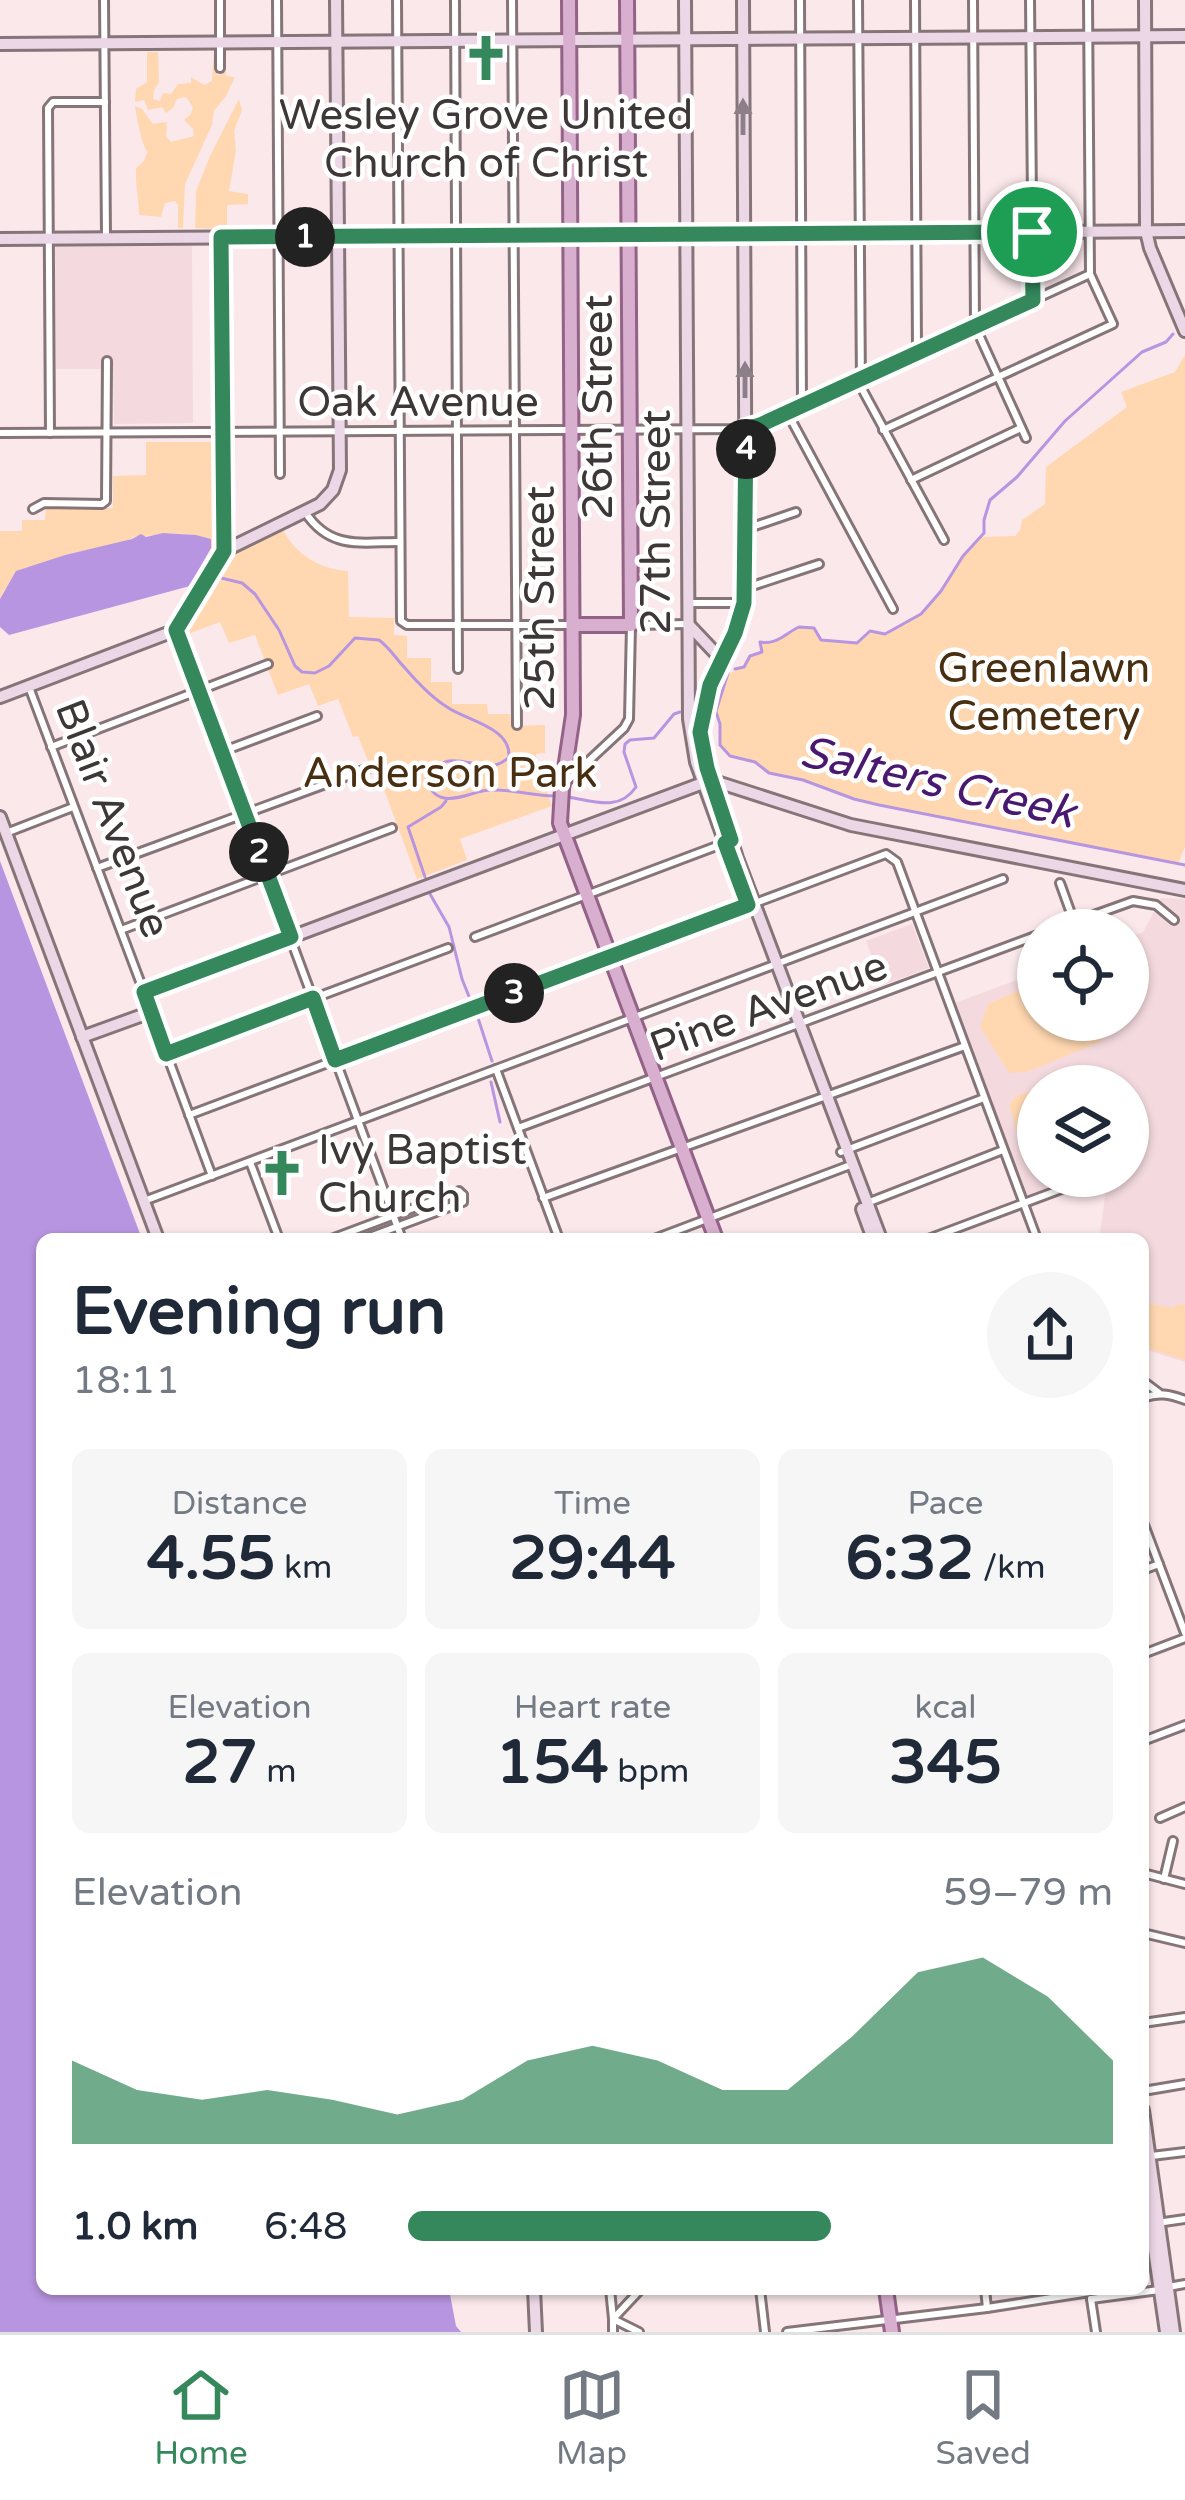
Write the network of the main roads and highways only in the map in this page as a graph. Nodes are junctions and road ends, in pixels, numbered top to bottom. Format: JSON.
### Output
{"nodes":[{"id":1,"x":336,"y":0,"type":"edge"},
{"id":2,"x":569,"y":0,"type":"edge"},
{"id":3,"x":627,"y":0,"type":"edge"},
{"id":4,"x":685,"y":0,"type":"edge"},
{"id":5,"x":743,"y":0,"type":"edge"},
{"id":6,"x":1145,"y":0,"type":"edge"},
{"id":7,"x":1185,"y":36,"type":"edge"},
{"id":8,"x":1145,"y":37,"type":"junction"},
{"id":9,"x":685,"y":39,"type":"junction"},
{"id":10,"x":743,"y":39,"type":"junction"},
{"id":11,"x":569,"y":40,"type":"junction"},
{"id":12,"x":628,"y":40,"type":"junction"},
{"id":13,"x":336,"y":42,"type":"junction"},
{"id":14,"x":0,"y":44,"type":"edge"},
{"id":15,"x":1147,"y":231,"type":"junction"},
{"id":16,"x":1185,"y":231,"type":"edge"},
{"id":17,"x":686,"y":234,"type":"junction"},
{"id":18,"x":744,"y":234,"type":"junction"},
{"id":19,"x":570,"y":235,"type":"junction"},
{"id":20,"x":629,"y":235,"type":"junction"},
{"id":21,"x":339,"y":237,"type":"junction"},
{"id":22,"x":0,"y":239,"type":"edge"},
{"id":23,"x":1185,"y":331,"type":"edge"},
{"id":24,"x":688,"y":624,"type":"junction"},
{"id":25,"x":573,"y":625,"type":"junction"},
{"id":26,"x":722,"y":660,"type":"junction"},
{"id":27,"x":0,"y":697,"type":"edge"},
{"id":28,"x":707,"y":781,"type":"junction"},
{"id":29,"x":747,"y":793,"type":"junction"},
{"id":30,"x":723,"y":813,"type":"junction"},
{"id":31,"x":0,"y":817,"type":"edge"},
{"id":32,"x":564,"y":834,"type":"junction"},
{"id":33,"x":728,"y":841,"type":"junction"},
{"id":34,"x":1181,"y":890,"type":"edge"},
{"id":35,"x":82,"y":1037,"type":"junction"},
{"id":36,"x":849,"y":1165,"type":"junction"},
{"id":37,"x":156,"y":1233,"type":"edge"},
{"id":38,"x":714,"y":1233,"type":"edge"},
{"id":39,"x":875,"y":1233,"type":"edge"},
{"id":40,"x":875,"y":1233,"type":"edge"},
{"id":41,"x":1151,"y":2224,"type":"edge"},
{"id":42,"x":534,"y":2295,"type":"edge"},
{"id":43,"x":887,"y":2295,"type":"edge"},
{"id":44,"x":891,"y":2326,"type":"edge"},
{"id":45,"x":536,"y":2332,"type":"edge"},
{"id":46,"x":1170,"y":2332,"type":"edge"}],
"edges":[{"from":1,"to":13,"type":"main road"},
{"from":2,"to":11,"type":"main road","name":"25th Street"},
{"from":3,"to":12,"type":"main road","name":"26th Street"},
{"from":4,"to":9,"type":"main road","name":"27th Street"},
{"from":5,"to":10,"type":"main road"},
{"from":6,"to":8,"type":"main road"},
{"from":7,"to":8,"type":"main road"},
{"from":8,"to":10,"type":"main road"},
{"from":8,"to":15,"type":"main road"},
{"from":9,"to":10,"type":"main road"},
{"from":9,"to":12,"type":"main road"},
{"from":9,"to":17,"type":"main road","name":"27th Street"},
{"from":18,"to":10,"type":"main road","one_way":true},
{"from":11,"to":12,"type":"main road"},
{"from":11,"to":13,"type":"main road"},
{"from":11,"to":19,"type":"main road","name":"25th Street"},
{"from":12,"to":20,"type":"main road","name":"26th Street"},
{"from":13,"to":14,"type":"main road"},
{"from":13,"to":21,"type":"main road"},
{"from":15,"to":16,"type":"main road"},
{"from":15,"to":18,"type":"main road"},
{"from":15,"to":23,"type":"main road"},
{"from":17,"to":18,"type":"main road"},
{"from":17,"to":20,"type":"main road"},
{"from":17,"to":24,"type":"main road","name":"27th Street"},
{"from":26,"to":18,"type":"main road","one_way":true},
{"from":19,"to":20,"type":"main road"},
{"from":19,"to":21,"type":"main road"},
{"from":19,"to":25,"type":"main road","name":"25th Street"},
{"from":20,"to":25,"type":"main road","name":"26th Street"},
{"from":21,"to":22,"type":"main road"},
{"from":21,"to":27,"type":"main road"},
{"from":24,"to":26,"type":"main road"},
{"from":24,"to":28,"type":"main road","name":"27th Street"},
{"from":25,"to":32,"type":"main road","name":"25th Street"},
{"from":26,"to":28,"type":"main road"},
{"from":28,"to":29,"type":"main road"},
{"from":28,"to":30,"type":"main road","name":"27th Street"},
{"from":28,"to":32,"type":"main road"},
{"from":28,"to":33,"type":"main road","name":"27th Street"},
{"from":29,"to":30,"type":"main road"},
{"from":29,"to":34,"type":"main road"},
{"from":30,"to":33,"type":"main road","name":"27th Street"},
{"from":31,"to":35,"type":"main road"},
{"from":32,"to":35,"type":"main road","name":"Blair Avenue"},
{"from":32,"to":38,"type":"main road","name":"25th Street"},
{"from":33,"to":36,"type":"main road","name":"27th Street"},
{"from":35,"to":37,"type":"main road"},
{"from":36,"to":39,"type":"main road"},
{"from":36,"to":40,"type":"main road"},
{"from":41,"to":46,"type":"main road"},
{"from":42,"to":45,"type":"main road"},
{"from":43,"to":44,"type":"main road"}]}
